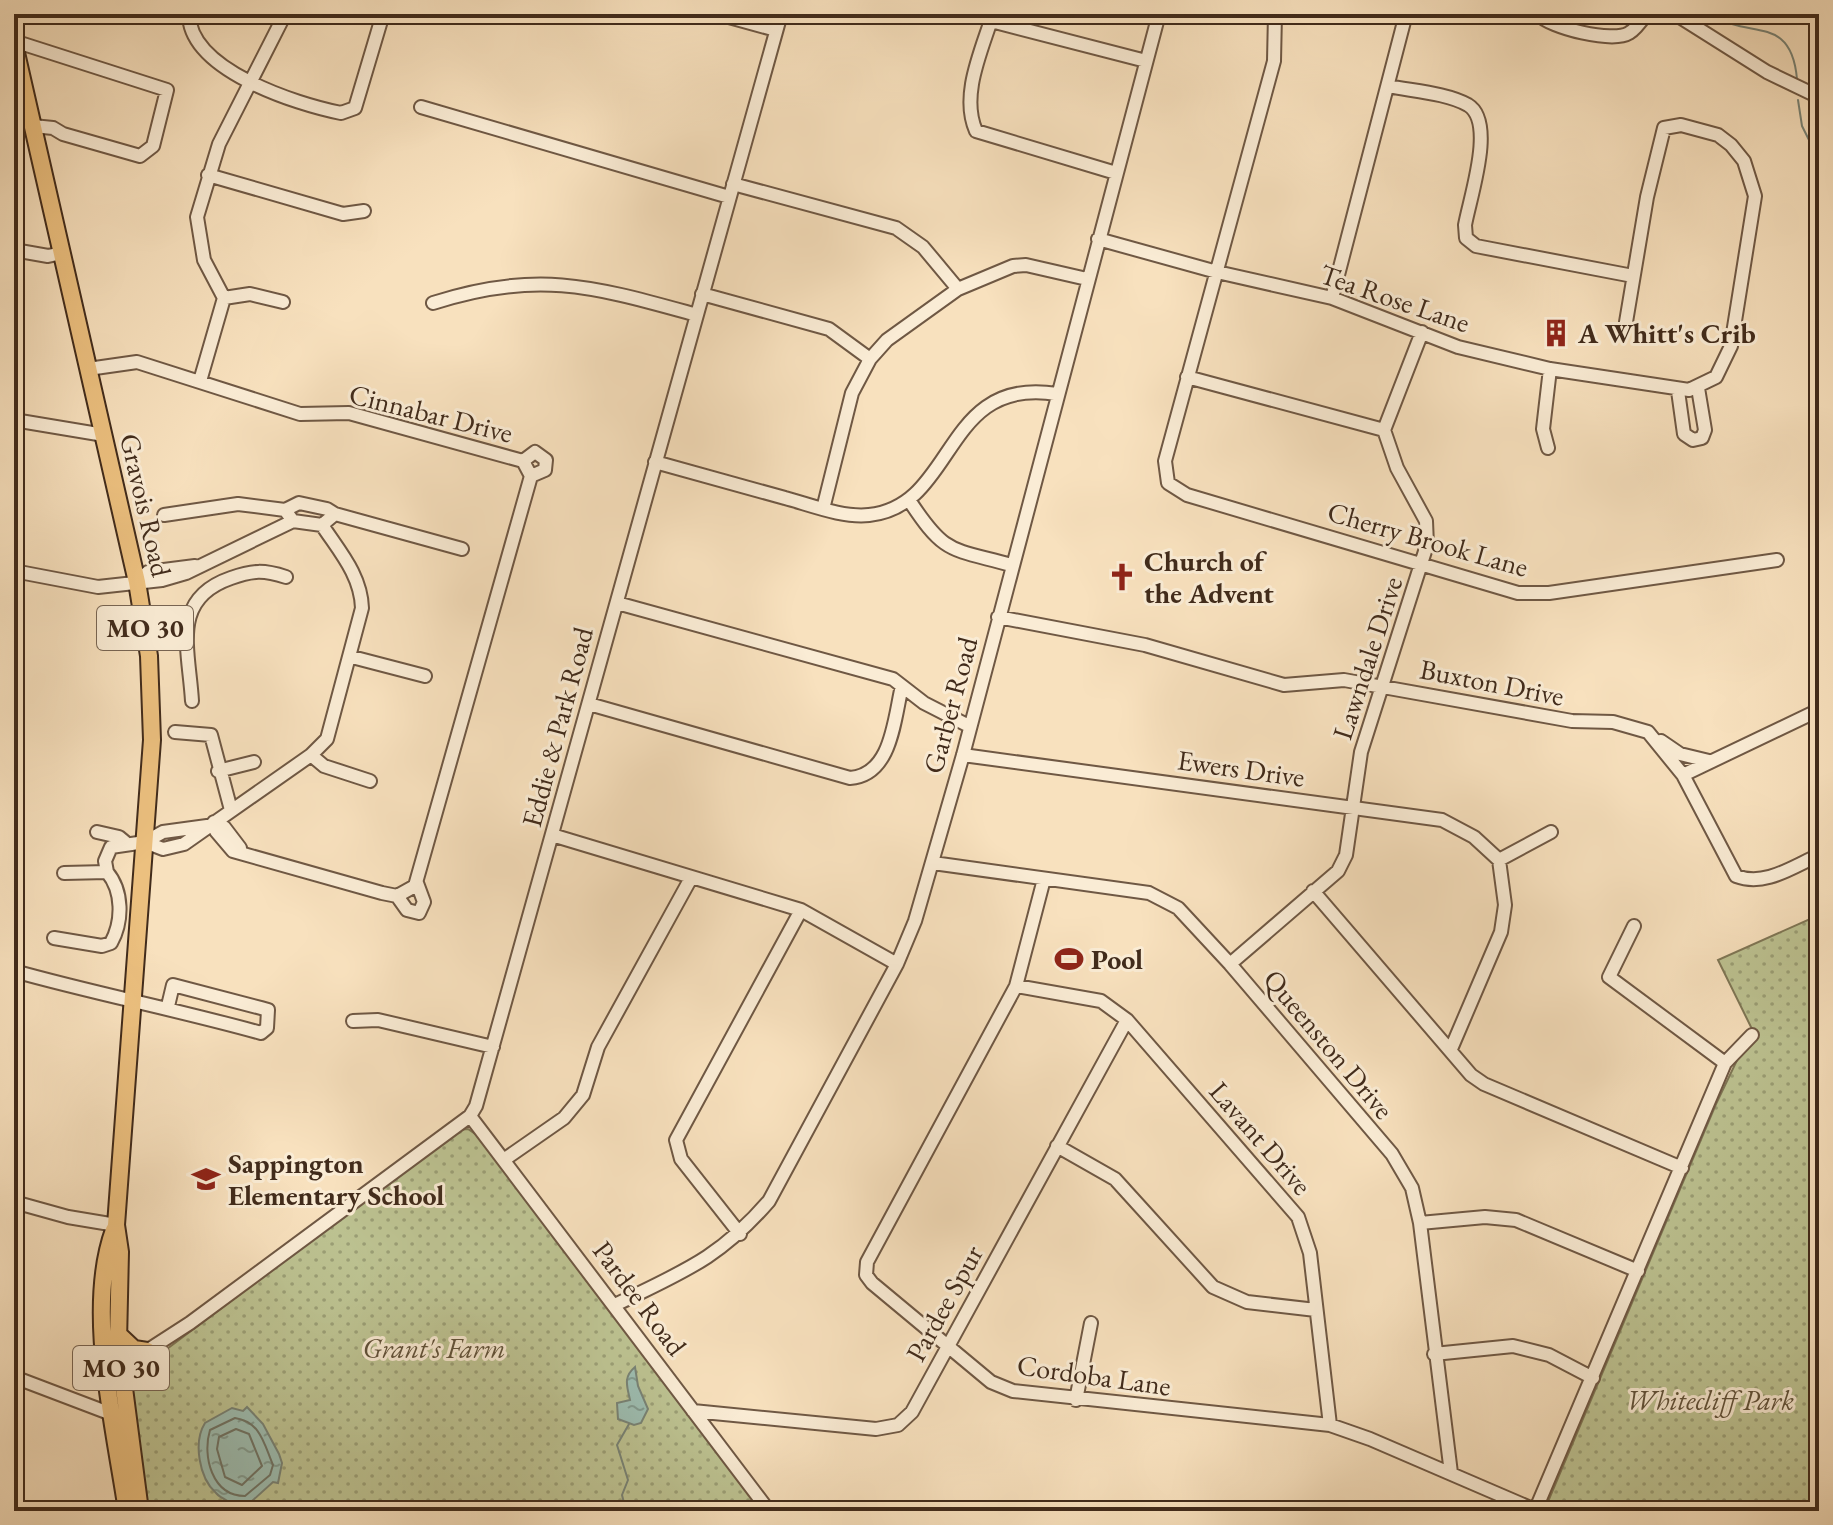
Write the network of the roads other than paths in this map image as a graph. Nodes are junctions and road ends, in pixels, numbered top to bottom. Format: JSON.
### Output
{"nodes":[{"id":1,"x":189,"y":14,"type":"edge"},
{"id":2,"x":285,"y":14,"type":"edge"},
{"id":3,"x":383,"y":14,"type":"edge"},
{"id":4,"x":718,"y":14,"type":"edge"},
{"id":5,"x":781,"y":14,"type":"edge"},
{"id":6,"x":1159,"y":14,"type":"edge"},
{"id":7,"x":1275,"y":14,"type":"edge"},
{"id":8,"x":1406,"y":14,"type":"edge"},
{"id":9,"x":1538,"y":14,"type":"edge"},
{"id":10,"x":1646,"y":14,"type":"edge"},
{"id":11,"x":1675,"y":14,"type":"edge"},
{"id":12,"x":992,"y":18,"type":"edge"},
{"id":13,"x":776,"y":30,"type":"junction"},
{"id":14,"x":14,"y":43,"type":"edge"},
{"id":15,"x":1146,"y":61,"type":"junction"},
{"id":16,"x":250,"y":84,"type":"junction"},
{"id":17,"x":1388,"y":86,"type":"junction"},
{"id":18,"x":1818,"y":92,"type":"edge"},
{"id":19,"x":421,"y":107,"type":"dead end"},
{"id":20,"x":33,"y":126,"type":"junction"},
{"id":21,"x":1116,"y":173,"type":"junction"},
{"id":22,"x":208,"y":175,"type":"junction"},
{"id":23,"x":731,"y":190,"type":"junction"},
{"id":24,"x":364,"y":211,"type":"dead end"},
{"id":25,"x":1098,"y":239,"type":"junction"},
{"id":26,"x":14,"y":250,"type":"edge"},
{"id":27,"x":62,"y":253,"type":"junction"},
{"id":28,"x":1217,"y":272,"type":"junction"},
{"id":29,"x":1633,"y":276,"type":"junction"},
{"id":30,"x":1087,"y":279,"type":"junction"},
{"id":31,"x":958,"y":289,"type":"junction"},
{"id":32,"x":702,"y":294,"type":"junction"},
{"id":33,"x":224,"y":298,"type":"junction"},
{"id":34,"x":1332,"y":298,"type":"junction"},
{"id":35,"x":283,"y":302,"type":"dead end"},
{"id":36,"x":433,"y":303,"type":"dead end"},
{"id":37,"x":697,"y":315,"type":"junction"},
{"id":38,"x":1626,"y":322,"type":"dead end"},
{"id":39,"x":1422,"y":332,"type":"junction"},
{"id":40,"x":870,"y":359,"type":"junction"},
{"id":41,"x":88,"y":369,"type":"junction"},
{"id":42,"x":1550,"y":369,"type":"junction"},
{"id":43,"x":1187,"y":377,"type":"junction"},
{"id":44,"x":200,"y":381,"type":"junction"},
{"id":45,"x":1057,"y":394,"type":"junction"},
{"id":46,"x":14,"y":420,"type":"edge"},
{"id":47,"x":1384,"y":430,"type":"junction"},
{"id":48,"x":104,"y":435,"type":"junction"},
{"id":49,"x":1548,"y":448,"type":"dead end"},
{"id":50,"x":523,"y":461,"type":"junction"},
{"id":51,"x":655,"y":462,"type":"junction"},
{"id":52,"x":531,"y":476,"type":"junction"},
{"id":53,"x":909,"y":500,"type":"junction"},
{"id":54,"x":823,"y":509,"type":"junction"},
{"id":55,"x":335,"y":514,"type":"junction"},
{"id":56,"x":164,"y":515,"type":"dead end"},
{"id":57,"x":289,"y":516,"type":"junction"},
{"id":58,"x":322,"y":525,"type":"junction"},
{"id":59,"x":462,"y":549,"type":"dead end"},
{"id":60,"x":1777,"y":560,"type":"dead end"},
{"id":61,"x":1422,"y":563,"type":"junction"},
{"id":62,"x":201,"y":565,"type":"junction"},
{"id":63,"x":1011,"y":565,"type":"junction"},
{"id":64,"x":14,"y":571,"type":"edge"},
{"id":65,"x":286,"y":577,"type":"dead end"},
{"id":66,"x":137,"y":582,"type":"junction"},
{"id":67,"x":216,"y":583,"type":"junction"},
{"id":68,"x":617,"y":603,"type":"junction"},
{"id":69,"x":998,"y":617,"type":"junction"},
{"id":70,"x":352,"y":657,"type":"junction"},
{"id":71,"x":425,"y":676,"type":"dead end"},
{"id":72,"x":902,"y":686,"type":"junction"},
{"id":73,"x":1382,"y":686,"type":"junction"},
{"id":74,"x":192,"y":701,"type":"dead end"},
{"id":75,"x":589,"y":704,"type":"junction"},
{"id":76,"x":1819,"y":710,"type":"edge"},
{"id":77,"x":969,"y":726,"type":"junction"},
{"id":78,"x":175,"y":732,"type":"dead end"},
{"id":79,"x":1648,"y":732,"type":"junction"},
{"id":80,"x":311,"y":755,"type":"junction"},
{"id":81,"x":963,"y":755,"type":"junction"},
{"id":82,"x":1709,"y":761,"type":"junction"},
{"id":83,"x":254,"y":762,"type":"dead end"},
{"id":84,"x":218,"y":771,"type":"junction"},
{"id":85,"x":1683,"y":775,"type":"junction"},
{"id":86,"x":370,"y":781,"type":"dead end"},
{"id":87,"x":1353,"y":808,"type":"junction"},
{"id":88,"x":231,"y":810,"type":"junction"},
{"id":89,"x":211,"y":824,"type":"junction"},
{"id":90,"x":97,"y":832,"type":"dead end"},
{"id":91,"x":1551,"y":832,"type":"dead end"},
{"id":92,"x":552,"y":835,"type":"junction"},
{"id":93,"x":125,"y":842,"type":"junction"},
{"id":94,"x":145,"y":842,"type":"junction"},
{"id":95,"x":1819,"y":855,"type":"edge"},
{"id":96,"x":1499,"y":860,"type":"junction"},
{"id":97,"x":933,"y":863,"type":"junction"},
{"id":98,"x":107,"y":872,"type":"junction"},
{"id":99,"x":64,"y":873,"type":"dead end"},
{"id":100,"x":691,"y":878,"type":"junction"},
{"id":101,"x":1044,"y":879,"type":"junction"},
{"id":102,"x":1313,"y":891,"type":"junction"},
{"id":103,"x":801,"y":910,"type":"junction"},
{"id":104,"x":1634,"y":926,"type":"dead end"},
{"id":105,"x":54,"y":938,"type":"dead end"},
{"id":106,"x":897,"y":964,"type":"junction"},
{"id":107,"x":1230,"y":964,"type":"junction"},
{"id":108,"x":14,"y":971,"type":"edge"},
{"id":109,"x":1016,"y":986,"type":"junction"},
{"id":110,"x":134,"y":1002,"type":"junction"},
{"id":111,"x":168,"y":1006,"type":"junction"},
{"id":112,"x":1127,"y":1020,"type":"junction"},
{"id":113,"x":353,"y":1021,"type":"dead end"},
{"id":114,"x":1752,"y":1035,"type":"dead end"},
{"id":115,"x":493,"y":1047,"type":"junction"},
{"id":116,"x":1451,"y":1049,"type":"junction"},
{"id":117,"x":1725,"y":1063,"type":"junction"},
{"id":118,"x":470,"y":1116,"type":"junction"},
{"id":119,"x":1057,"y":1146,"type":"junction"},
{"id":120,"x":505,"y":1159,"type":"junction"},
{"id":121,"x":1682,"y":1168,"type":"junction"},
{"id":122,"x":14,"y":1202,"type":"edge"},
{"id":123,"x":1420,"y":1223,"type":"junction"},
{"id":124,"x":116,"y":1225,"type":"junction"},
{"id":125,"x":740,"y":1234,"type":"junction"},
{"id":126,"x":1638,"y":1271,"type":"junction"},
{"id":127,"x":615,"y":1305,"type":"junction"},
{"id":128,"x":1316,"y":1310,"type":"junction"},
{"id":129,"x":190,"y":1323,"type":"junction"},
{"id":130,"x":1091,"y":1323,"type":"dead end"},
{"id":131,"x":118,"y":1334,"type":"junction"},
{"id":132,"x":948,"y":1345,"type":"junction"},
{"id":133,"x":147,"y":1351,"type":"junction"},
{"id":134,"x":1434,"y":1354,"type":"junction"},
{"id":135,"x":114,"y":1363,"type":"junction"},
{"id":136,"x":14,"y":1377,"type":"edge"},
{"id":137,"x":1593,"y":1378,"type":"junction"},
{"id":138,"x":1076,"y":1400,"type":"junction"},
{"id":139,"x":693,"y":1411,"type":"junction"},
{"id":140,"x":114,"y":1415,"type":"junction"},
{"id":141,"x":1330,"y":1425,"type":"junction"},
{"id":142,"x":1451,"y":1473,"type":"junction"},
{"id":143,"x":127,"y":1511,"type":"edge"},
{"id":144,"x":140,"y":1511,"type":"edge"},
{"id":145,"x":769,"y":1511,"type":"edge"},
{"id":146,"x":1535,"y":1511,"type":"edge"}],
"edges":[{"from":1,"to":16,"type":"street"},
{"from":2,"to":16,"type":"street"},
{"from":3,"to":16,"type":"street"},
{"from":4,"to":13,"type":"street"},
{"from":5,"to":13,"type":"street","name":"Eddie & Park Road"},
{"from":6,"to":15,"type":"street","name":"Garber Road"},
{"from":7,"to":28,"type":"street"},
{"from":8,"to":17,"type":"street"},
{"from":9,"to":10,"type":"street"},
{"from":11,"to":18,"type":"street"},
{"from":12,"to":15,"type":"street"},
{"from":12,"to":21,"type":"street"},
{"from":13,"to":23,"type":"street","name":"Eddie & Park Road"},
{"from":14,"to":20,"type":"main road","name":"Gravois Road","number":"MO 30"},
{"from":14,"to":20,"type":"street"},
{"from":15,"to":21,"type":"street","name":"Garber Road"},
{"from":16,"to":22,"type":"street"},
{"from":17,"to":29,"type":"street"},
{"from":17,"to":34,"type":"street"},
{"from":19,"to":23,"type":"street"},
{"from":20,"to":27,"type":"main road","name":"Gravois Road","number":"MO 30"},
{"from":21,"to":25,"type":"street","name":"Garber Road"},
{"from":22,"to":24,"type":"street"},
{"from":22,"to":33,"type":"street"},
{"from":23,"to":31,"type":"street"},
{"from":23,"to":32,"type":"street","name":"Eddie & Park Road"},
{"from":25,"to":28,"type":"street","name":"Tea Rose Lane"},
{"from":25,"to":30,"type":"street","name":"Garber Road"},
{"from":26,"to":27,"type":"street"},
{"from":27,"to":41,"type":"main road","name":"Gravois Road","number":"MO 30"},
{"from":28,"to":34,"type":"street","name":"Tea Rose Lane"},
{"from":28,"to":43,"type":"street"},
{"from":29,"to":38,"type":"street"},
{"from":29,"to":42,"type":"street","name":"Tea Rose Lane"},
{"from":30,"to":31,"type":"street"},
{"from":30,"to":45,"type":"street","name":"Garber Road"},
{"from":31,"to":40,"type":"street"},
{"from":32,"to":37,"type":"street","name":"Eddie & Park Road"},
{"from":32,"to":40,"type":"street"},
{"from":33,"to":35,"type":"street"},
{"from":33,"to":44,"type":"street"},
{"from":34,"to":39,"type":"street","name":"Tea Rose Lane"},
{"from":36,"to":37,"type":"street"},
{"from":37,"to":51,"type":"street","name":"Eddie & Park Road"},
{"from":39,"to":42,"type":"street","name":"Tea Rose Lane"},
{"from":39,"to":47,"type":"street"},
{"from":40,"to":54,"type":"street"},
{"from":41,"to":44,"type":"street","name":"Cinnabar Drive"},
{"from":41,"to":48,"type":"main road","name":"Gravois Road","number":"MO 30"},
{"from":42,"to":49,"type":"street"},
{"from":43,"to":47,"type":"street"},
{"from":43,"to":61,"type":"street","name":"Cherry Brook Lane"},
{"from":44,"to":50,"type":"street","name":"Cinnabar Drive"},
{"from":45,"to":53,"type":"street"},
{"from":45,"to":63,"type":"street","name":"Garber Road"},
{"from":46,"to":48,"type":"street"},
{"from":47,"to":61,"type":"street","name":"Lawndale Drive"},
{"from":48,"to":66,"type":"main road","name":"Gravois Road","number":"MO 30"},
{"from":50,"to":52,"type":"street","name":"Cinnabar Drive"},
{"from":50,"to":52,"type":"street"},
{"from":51,"to":54,"type":"street"},
{"from":51,"to":68,"type":"street","name":"Eddie & Park Road"},
{"from":52,"to":89,"type":"street","name":"Cinnabar Drive"},
{"from":53,"to":54,"type":"street"},
{"from":53,"to":63,"type":"street"},
{"from":55,"to":57,"type":"street"},
{"from":55,"to":58,"type":"street"},
{"from":55,"to":59,"type":"street"},
{"from":56,"to":57,"type":"street"},
{"from":57,"to":58,"type":"street"},
{"from":57,"to":62,"type":"street"},
{"from":58,"to":70,"type":"street"},
{"from":60,"to":61,"type":"street","name":"Cherry Brook Lane"},
{"from":61,"to":73,"type":"street","name":"Lawndale Drive"},
{"from":62,"to":66,"type":"street"},
{"from":62,"to":67,"type":"street"},
{"from":63,"to":69,"type":"street","name":"Garber Road"},
{"from":64,"to":66,"type":"street"},
{"from":65,"to":67,"type":"street"},
{"from":66,"to":94,"type":"main road","name":"Gravois Road","number":"MO 30"},
{"from":67,"to":74,"type":"street"},
{"from":68,"to":72,"type":"street"},
{"from":68,"to":75,"type":"street","name":"Eddie & Park Road"},
{"from":69,"to":73,"type":"street","name":"Buxton Drive"},
{"from":69,"to":77,"type":"street","name":"Garber Road"},
{"from":70,"to":71,"type":"street"},
{"from":70,"to":80,"type":"street"},
{"from":72,"to":75,"type":"street"},
{"from":72,"to":77,"type":"street"},
{"from":73,"to":79,"type":"street","name":"Buxton Drive"},
{"from":73,"to":87,"type":"street","name":"Lawndale Drive"},
{"from":75,"to":92,"type":"street","name":"Eddie & Park Road"},
{"from":76,"to":82,"type":"street"},
{"from":77,"to":81,"type":"street","name":"Garber Road"},
{"from":78,"to":84,"type":"street"},
{"from":79,"to":82,"type":"street","name":"Buxton Drive"},
{"from":79,"to":85,"type":"street"},
{"from":80,"to":86,"type":"street"},
{"from":80,"to":88,"type":"street"},
{"from":81,"to":87,"type":"street","name":"Ewers Drive"},
{"from":81,"to":97,"type":"street","name":"Garber Road"},
{"from":82,"to":85,"type":"street"},
{"from":83,"to":84,"type":"street"},
{"from":84,"to":88,"type":"street"},
{"from":85,"to":95,"type":"street"},
{"from":87,"to":96,"type":"street","name":"Ewers Drive"},
{"from":87,"to":102,"type":"street","name":"Lawndale Drive"},
{"from":88,"to":89,"type":"street"},
{"from":89,"to":94,"type":"street"},
{"from":90,"to":93,"type":"street"},
{"from":91,"to":96,"type":"street"},
{"from":92,"to":100,"type":"street"},
{"from":92,"to":115,"type":"street","name":"Eddie & Park Road"},
{"from":93,"to":94,"type":"street"},
{"from":93,"to":98,"type":"street"},
{"from":94,"to":110,"type":"main road","name":"Gravois Road","number":"MO 30"},
{"from":96,"to":116,"type":"street"},
{"from":97,"to":101,"type":"street","name":"Queenston Drive"},
{"from":97,"to":106,"type":"street","name":"Garber Road"},
{"from":98,"to":99,"type":"street"},
{"from":98,"to":105,"type":"street"},
{"from":100,"to":103,"type":"street"},
{"from":100,"to":120,"type":"street"},
{"from":101,"to":107,"type":"street","name":"Queenston Drive"},
{"from":101,"to":109,"type":"street","name":"Cordoba Lane"},
{"from":102,"to":107,"type":"street","name":"Lawndale Drive"},
{"from":102,"to":116,"type":"street"},
{"from":103,"to":106,"type":"street"},
{"from":103,"to":125,"type":"street"},
{"from":104,"to":117,"type":"street"},
{"from":106,"to":125,"type":"street","name":"Garber Road"},
{"from":107,"to":123,"type":"street","name":"Queenston Drive"},
{"from":108,"to":110,"type":"street"},
{"from":109,"to":112,"type":"street","name":"Lavant Drive"},
{"from":109,"to":132,"type":"street","name":"Cordoba Lane"},
{"from":110,"to":111,"type":"street"},
{"from":110,"to":124,"type":"main road","name":"Gravois Road","number":"MO 30"},
{"from":111,"to":111,"type":"street"},
{"from":112,"to":119,"type":"street","name":"Pardee Spur"},
{"from":112,"to":128,"type":"street","name":"Lavant Drive"},
{"from":113,"to":115,"type":"street"},
{"from":114,"to":117,"type":"street"},
{"from":115,"to":118,"type":"street","name":"Eddie & Park Road"},
{"from":116,"to":121,"type":"street"},
{"from":117,"to":121,"type":"street"},
{"from":118,"to":120,"type":"street","name":"Pardee Road"},
{"from":118,"to":129,"type":"street"},
{"from":119,"to":128,"type":"street"},
{"from":119,"to":132,"type":"street","name":"Pardee Spur"},
{"from":120,"to":127,"type":"street","name":"Pardee Road"},
{"from":121,"to":126,"type":"street"},
{"from":122,"to":124,"type":"street"},
{"from":123,"to":126,"type":"street"},
{"from":123,"to":134,"type":"street","name":"Queenston Drive"},
{"from":124,"to":131,"type":"main road","name":"Gravois Road","number":"MO 30"},
{"from":124,"to":135,"type":"main road","name":"Gravois Road","number":"MO 30"},
{"from":125,"to":127,"type":"street","name":"Garber Road"},
{"from":126,"to":137,"type":"street"},
{"from":127,"to":139,"type":"street","name":"Pardee Road"},
{"from":128,"to":141,"type":"street","name":"Lavant Drive"},
{"from":129,"to":133,"type":"street"},
{"from":129,"to":135,"type":"street"},
{"from":130,"to":138,"type":"street"},
{"from":131,"to":133,"type":"main road"},
{"from":131,"to":135,"type":"main road","name":"Gravois Road","number":"MO 30"},
{"from":132,"to":138,"type":"street","name":"Cordoba Lane"},
{"from":132,"to":139,"type":"street","name":"Pardee Spur"},
{"from":133,"to":135,"type":"street"},
{"from":134,"to":137,"type":"street"},
{"from":134,"to":142,"type":"street","name":"Queenston Drive"},
{"from":135,"to":140,"type":"main road","name":"Gravois Road","number":"MO 30"},
{"from":135,"to":144,"type":"main road","name":"Gravois Road","number":"MO 30"},
{"from":136,"to":140,"type":"street"},
{"from":137,"to":146,"type":"street"},
{"from":138,"to":141,"type":"street","name":"Cordoba Lane"},
{"from":139,"to":145,"type":"street","name":"Pardee Road"},
{"from":140,"to":143,"type":"main road","name":"Gravois Road","number":"MO 30"},
{"from":141,"to":142,"type":"street","name":"Cordoba Lane"},
{"from":142,"to":146,"type":"street","name":"Cordoba Lane"}]}
